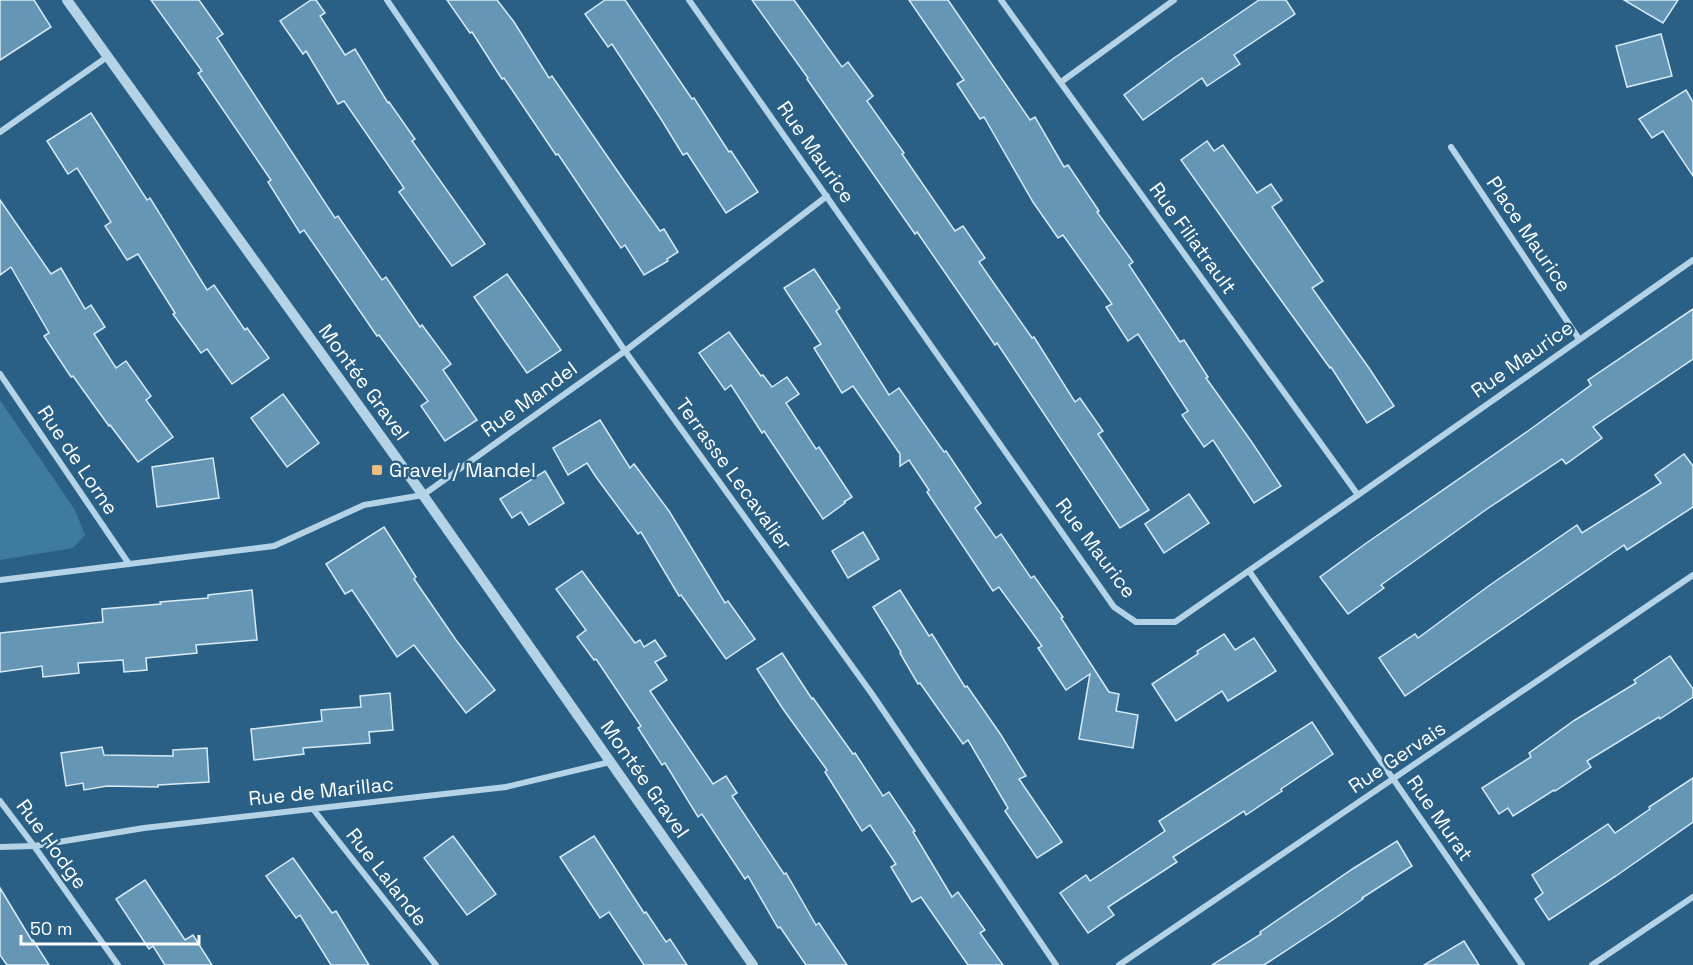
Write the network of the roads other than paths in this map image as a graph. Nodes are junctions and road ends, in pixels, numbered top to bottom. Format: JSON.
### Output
{"nodes":[{"id":1,"x":67,"y":0,"type":"edge"},
{"id":2,"x":387,"y":0,"type":"edge"},
{"id":3,"x":689,"y":0,"type":"edge"},
{"id":4,"x":1001,"y":0,"type":"edge"},
{"id":5,"x":1174,"y":0,"type":"edge"},
{"id":6,"x":107,"y":57,"type":"junction"},
{"id":7,"x":1061,"y":82,"type":"junction"},
{"id":8,"x":0,"y":132,"type":"edge"},
{"id":9,"x":1450,"y":147,"type":"dead end"},
{"id":10,"x":827,"y":196,"type":"junction"},
{"id":11,"x":1693,"y":260,"type":"edge"},
{"id":12,"x":1580,"y":339,"type":"junction"},
{"id":13,"x":625,"y":351,"type":"junction"},
{"id":14,"x":0,"y":374,"type":"edge"},
{"id":15,"x":423,"y":495,"type":"junction"},
{"id":16,"x":1358,"y":495,"type":"junction"},
{"id":17,"x":129,"y":564,"type":"junction"},
{"id":18,"x":1249,"y":572,"type":"junction"},
{"id":19,"x":1693,"y":575,"type":"edge"},
{"id":20,"x":0,"y":580,"type":"edge"},
{"id":21,"x":611,"y":762,"type":"junction"},
{"id":22,"x":1393,"y":780,"type":"junction"},
{"id":23,"x":0,"y":801,"type":"edge"},
{"id":24,"x":313,"y":809,"type":"junction"},
{"id":25,"x":34,"y":846,"type":"junction"},
{"id":26,"x":0,"y":847,"type":"edge"},
{"id":27,"x":1693,"y":897,"type":"edge"},
{"id":28,"x":118,"y":965,"type":"edge"},
{"id":29,"x":436,"y":965,"type":"edge"},
{"id":30,"x":753,"y":965,"type":"edge"},
{"id":31,"x":1056,"y":965,"type":"edge"},
{"id":32,"x":1119,"y":965,"type":"edge"},
{"id":33,"x":1522,"y":965,"type":"edge"},
{"id":34,"x":1592,"y":965,"type":"edge"}],
"edges":[{"from":1,"to":6,"type":"street","name":"Montée Gravel"},
{"from":2,"to":13,"type":"street","name":"Terrasse Lecavalier"},
{"from":3,"to":10,"type":"street","name":"Rue Maurice"},
{"from":4,"to":7,"type":"street","name":"Rue Filiatrault"},
{"from":5,"to":7,"type":"street"},
{"from":6,"to":8,"type":"street"},
{"from":6,"to":15,"type":"street","name":"Montée Gravel"},
{"from":7,"to":16,"type":"street","name":"Rue Filiatrault"},
{"from":9,"to":12,"type":"street","name":"Place Maurice"},
{"from":10,"to":13,"type":"street","name":"Rue Mandel"},
{"from":10,"to":18,"type":"street","name":"Rue Maurice"},
{"from":11,"to":12,"type":"street","name":"Rue Maurice"},
{"from":12,"to":16,"type":"street","name":"Rue Maurice"},
{"from":13,"to":15,"type":"street","name":"Rue Mandel"},
{"from":13,"to":31,"type":"street","name":"Terrasse Lecavalier"},
{"from":14,"to":17,"type":"street","name":"Rue de Lorne"},
{"from":15,"to":17,"type":"street","name":"Rue Mandel"},
{"from":15,"to":21,"type":"street","name":"Montée Gravel"},
{"from":16,"to":18,"type":"street","name":"Rue Maurice"},
{"from":17,"to":20,"type":"street","name":"Rue Mandel"},
{"from":18,"to":22,"type":"street","name":"Rue Murat"},
{"from":19,"to":22,"type":"street","name":"Rue Gervais"},
{"from":21,"to":24,"type":"street","name":"Rue de Marillac"},
{"from":21,"to":30,"type":"street","name":"Montée Gravel"},
{"from":22,"to":32,"type":"street","name":"Rue Gervais"},
{"from":22,"to":33,"type":"street","name":"Rue Murat"},
{"from":23,"to":25,"type":"street","name":"Rue Hodge"},
{"from":24,"to":25,"type":"street","name":"Rue de Marillac"},
{"from":24,"to":29,"type":"street","name":"Rue Lalande"},
{"from":25,"to":26,"type":"street","name":"Rue de Marillac"},
{"from":25,"to":28,"type":"street","name":"Rue Hodge"},
{"from":27,"to":34,"type":"street"}]}
